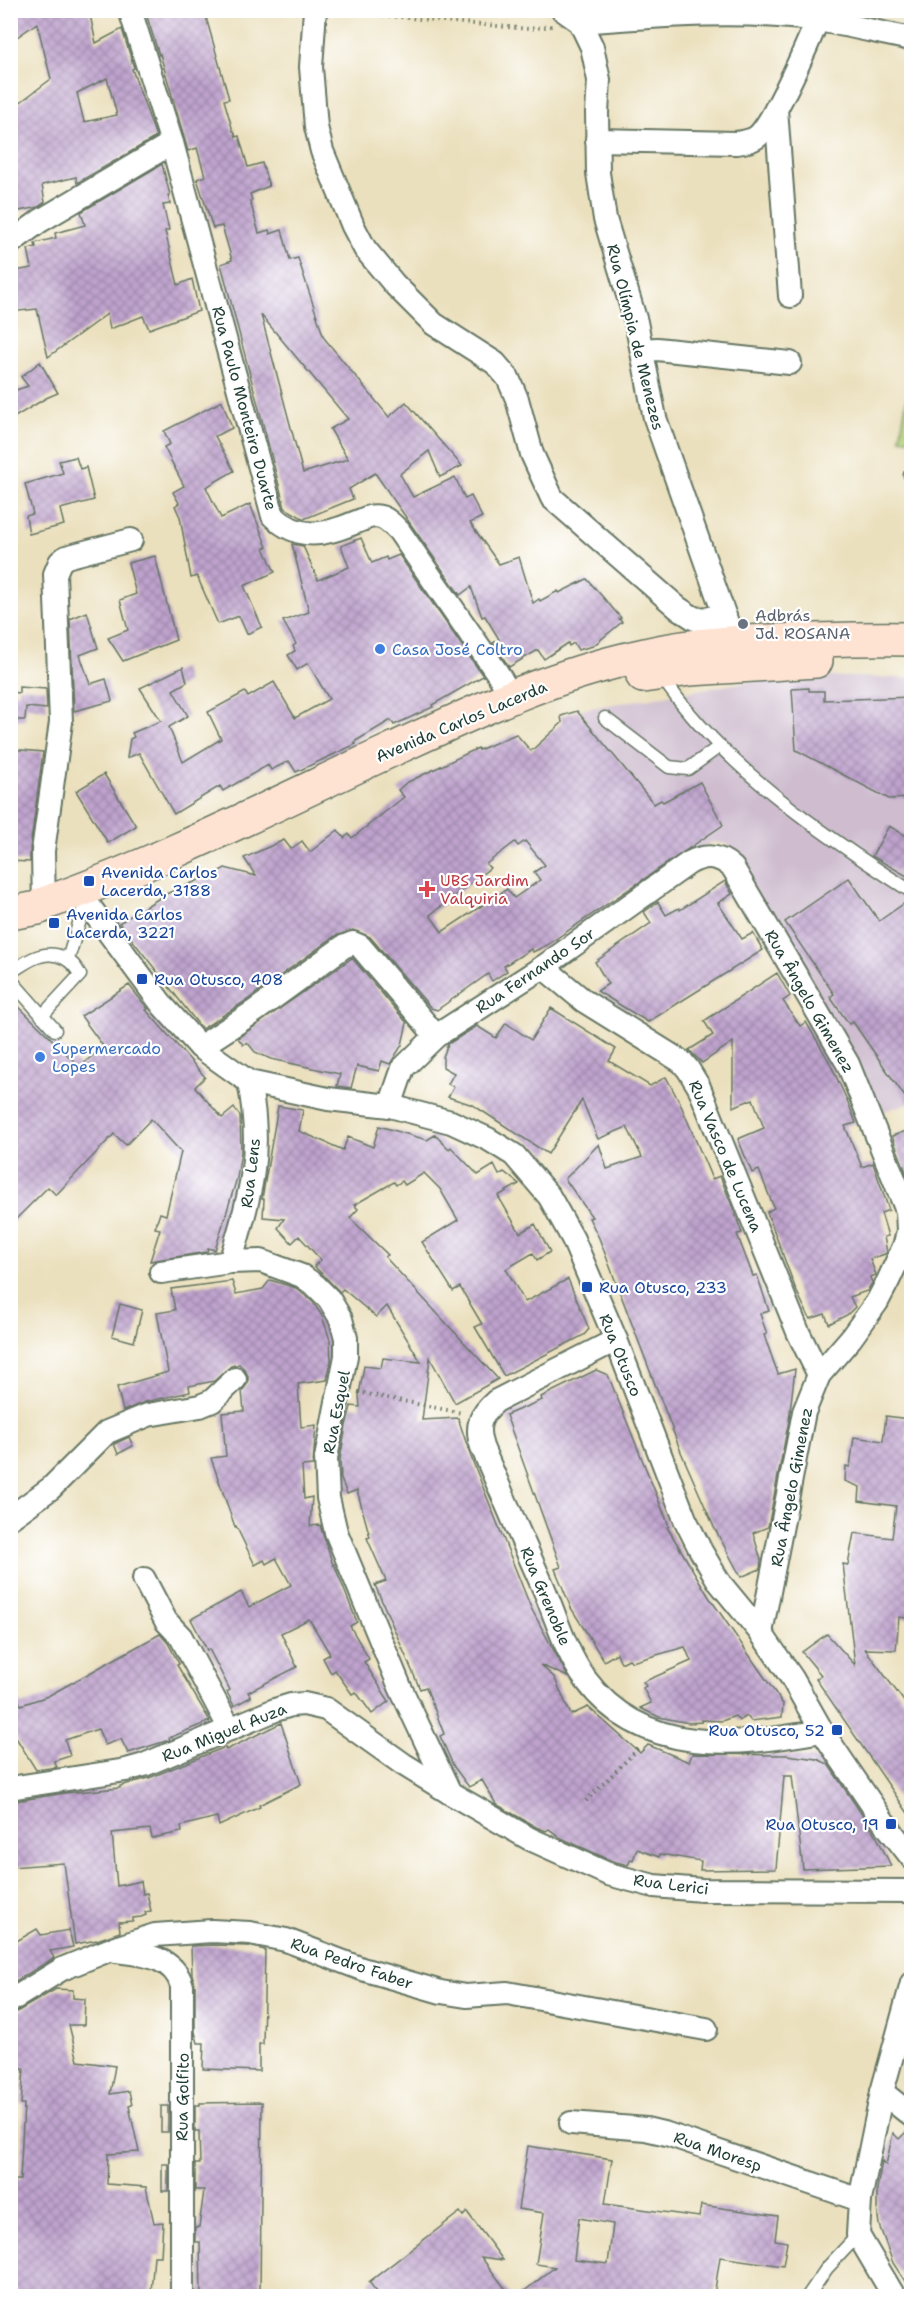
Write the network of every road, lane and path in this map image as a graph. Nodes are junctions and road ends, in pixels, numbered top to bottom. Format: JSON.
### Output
{"nodes":[{"id":1,"x":130,"y":10,"type":"edge"},
{"id":2,"x":315,"y":10,"type":"edge"},
{"id":3,"x":334,"y":10,"type":"edge"},
{"id":4,"x":819,"y":15,"type":"edge"},
{"id":5,"x":572,"y":16,"type":"edge"},
{"id":6,"x":912,"y":39,"type":"edge"},
{"id":7,"x":776,"y":109,"type":"junction"},
{"id":8,"x":597,"y":140,"type":"junction"},
{"id":9,"x":172,"y":143,"type":"junction"},
{"id":10,"x":10,"y":243,"type":"edge"},
{"id":11,"x":790,"y":296,"type":"dead end"},
{"id":12,"x":642,"y":350,"type":"junction"},
{"id":13,"x":790,"y":363,"type":"dead end"},
{"id":14,"x":131,"y":540,"type":"dead end"},
{"id":15,"x":912,"y":639,"type":"edge"},
{"id":16,"x":732,"y":641,"type":"junction"},
{"id":17,"x":912,"y":662,"type":"edge"},
{"id":18,"x":656,"y":663,"type":"junction"},
{"id":19,"x":511,"y":696,"type":"junction"},
{"id":20,"x":605,"y":718,"type":"dead end"},
{"id":21,"x":720,"y":746,"type":"junction"},
{"id":22,"x":705,"y":856,"type":"joint"},
{"id":23,"x":912,"y":892,"type":"edge"},
{"id":24,"x":82,"y":896,"type":"junction"},
{"id":25,"x":34,"y":909,"type":"edge"},
{"id":26,"x":68,"y":959,"type":"junction"},
{"id":27,"x":543,"y":967,"type":"junction"},
{"id":28,"x":10,"y":972,"type":"edge"},
{"id":29,"x":10,"y":979,"type":"edge"},
{"id":30,"x":42,"y":1016,"type":"junction"},
{"id":31,"x":55,"y":1030,"type":"dead end"},
{"id":32,"x":436,"y":1036,"type":"junction"},
{"id":33,"x":200,"y":1047,"type":"junction"},
{"id":34,"x":249,"y":1082,"type":"junction"},
{"id":35,"x":390,"y":1106,"type":"junction"},
{"id":36,"x":231,"y":1262,"type":"junction"},
{"id":37,"x":160,"y":1272,"type":"dead end"},
{"id":38,"x":616,"y":1340,"type":"junction"},
{"id":39,"x":819,"y":1375,"type":"junction"},
{"id":40,"x":235,"y":1379,"type":"dead end"},
{"id":41,"x":340,"y":1389,"type":"junction"},
{"id":42,"x":481,"y":1416,"type":"junction"},
{"id":43,"x":10,"y":1518,"type":"edge"},
{"id":44,"x":144,"y":1579,"type":"dead end"},
{"id":45,"x":761,"y":1633,"type":"junction"},
{"id":46,"x":230,"y":1729,"type":"junction"},
{"id":47,"x":822,"y":1731,"type":"junction"},
{"id":48,"x":654,"y":1732,"type":"junction"},
{"id":49,"x":10,"y":1788,"type":"edge"},
{"id":50,"x":450,"y":1793,"type":"junction"},
{"id":51,"x":586,"y":1802,"type":"dead end"},
{"id":52,"x":912,"y":1858,"type":"edge"},
{"id":53,"x":912,"y":1891,"type":"edge"},
{"id":54,"x":109,"y":1950,"type":"junction"},
{"id":55,"x":912,"y":1983,"type":"edge"},
{"id":56,"x":10,"y":2001,"type":"edge"},
{"id":57,"x":706,"y":2029,"type":"dead end"},
{"id":58,"x":882,"y":2092,"type":"junction"},
{"id":59,"x":912,"y":2116,"type":"edge"},
{"id":60,"x":571,"y":2123,"type":"dead end"},
{"id":61,"x":860,"y":2200,"type":"junction"},
{"id":62,"x":858,"y":2235,"type":"junction"},
{"id":63,"x":182,"y":2296,"type":"edge"},
{"id":64,"x":808,"y":2296,"type":"edge"},
{"id":65,"x":894,"y":2296,"type":"edge"}],
"edges":[{"from":1,"to":9,"type":"street","name":"Rua Paulo Monteiro Duarte"},
{"from":2,"to":16,"type":"street"},
{"from":3,"to":5,"type":"path"},
{"from":4,"to":5,"type":"street"},
{"from":4,"to":6,"type":"street"},
{"from":4,"to":7,"type":"street"},
{"from":5,"to":8,"type":"street","name":"Rua Olímpia de Menezes"},
{"from":7,"to":8,"type":"street"},
{"from":7,"to":11,"type":"street"},
{"from":8,"to":12,"type":"street","name":"Rua Olímpia de Menezes"},
{"from":9,"to":10,"type":"street"},
{"from":9,"to":19,"type":"street","name":"Rua Paulo Monteiro Duarte"},
{"from":12,"to":13,"type":"street"},
{"from":12,"to":16,"type":"street","name":"Rua Olímpia de Menezes"},
{"from":14,"to":25,"type":"street"},
{"from":15,"to":16,"type":"main road","name":"Avenida Carlos Lacerda"},
{"from":16,"to":17,"type":"main road","name":"Avenida Carlos Lacerda"},
{"from":16,"to":18,"type":"main road","name":"Avenida Carlos Lacerda"},
{"from":18,"to":19,"type":"main road","name":"Avenida Carlos Lacerda"},
{"from":18,"to":21,"type":"lane"},
{"from":18,"to":24,"type":"main road","name":"Avenida Carlos Lacerda"},
{"from":19,"to":24,"type":"main road","name":"Avenida Carlos Lacerda"},
{"from":20,"to":21,"type":"lane"},
{"from":21,"to":23,"type":"lane"},
{"from":22,"to":27,"type":"street","name":"Rua Fernando Sor"},
{"from":22,"to":39,"type":"street","name":"Rua Ângelo Gimenez"},
{"from":24,"to":25,"type":"main road","name":"Avenida Carlos Lacerda"},
{"from":24,"to":26,"type":"lane"},
{"from":24,"to":33,"type":"street","name":"Rua Otusco"},
{"from":26,"to":28,"type":"lane"},
{"from":26,"to":30,"type":"lane"},
{"from":27,"to":32,"type":"street","name":"Rua Fernando Sor"},
{"from":27,"to":39,"type":"street","name":"Rua Vasco de Lucena"},
{"from":29,"to":30,"type":"lane"},
{"from":30,"to":31,"type":"lane"},
{"from":32,"to":33,"type":"street"},
{"from":32,"to":35,"type":"street","name":"Rua Fernando Sor"},
{"from":33,"to":34,"type":"street","name":"Rua Otusco"},
{"from":34,"to":35,"type":"street","name":"Rua Otusco"},
{"from":34,"to":36,"type":"street","name":"Rua Lens"},
{"from":35,"to":38,"type":"street","name":"Rua Otusco"},
{"from":36,"to":37,"type":"street","name":"Rua Esquel"},
{"from":36,"to":41,"type":"street","name":"Rua Esquel"},
{"from":38,"to":42,"type":"street"},
{"from":38,"to":45,"type":"street","name":"Rua Otusco"},
{"from":39,"to":45,"type":"street","name":"Rua Ângelo Gimenez"},
{"from":40,"to":43,"type":"street"},
{"from":41,"to":42,"type":"path"},
{"from":41,"to":50,"type":"street","name":"Rua Esquel"},
{"from":42,"to":48,"type":"street","name":"Rua Grenoble"},
{"from":44,"to":46,"type":"street"},
{"from":45,"to":47,"type":"street","name":"Rua Otusco"},
{"from":46,"to":49,"type":"street","name":"Rua Miguel Auza"},
{"from":46,"to":50,"type":"street","name":"Rua Miguel Auza"},
{"from":47,"to":48,"type":"street","name":"Rua Grenoble"},
{"from":47,"to":52,"type":"street","name":"Rua Otusco"},
{"from":48,"to":51,"type":"path"},
{"from":50,"to":53,"type":"street","name":"Rua Lerici"},
{"from":54,"to":56,"type":"street","name":"Rua Pedro Faber"},
{"from":54,"to":57,"type":"street","name":"Rua Pedro Faber"},
{"from":54,"to":63,"type":"street","name":"Rua Golfito"},
{"from":55,"to":58,"type":"street"},
{"from":58,"to":59,"type":"street"},
{"from":58,"to":61,"type":"street"},
{"from":60,"to":61,"type":"street","name":"Rua Moresp"},
{"from":61,"to":62,"type":"street"},
{"from":62,"to":64,"type":"lane"},
{"from":62,"to":65,"type":"street"}]}
